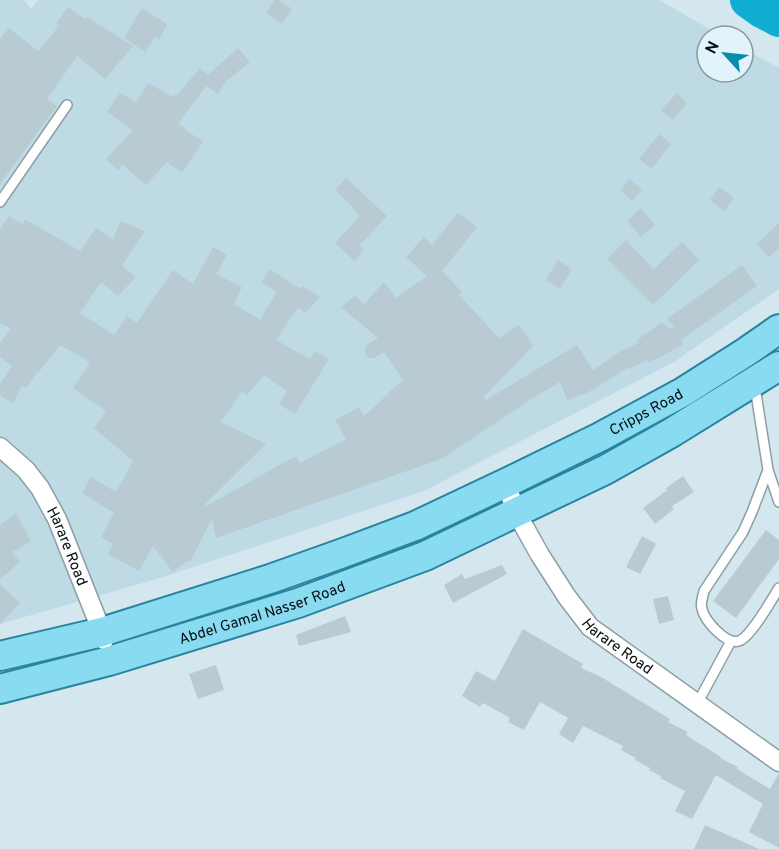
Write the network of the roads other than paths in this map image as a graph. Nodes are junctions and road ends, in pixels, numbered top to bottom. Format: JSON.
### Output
{"nodes":[{"id":1,"x":67,"y":105,"type":"dead end"},
{"id":2,"x":0,"y":202,"type":"edge"},
{"id":3,"x":779,"y":329,"type":"edge"},
{"id":4,"x":779,"y":366,"type":"edge"},
{"id":5,"x":755,"y":382,"type":"junction"},
{"id":6,"x":0,"y":447,"type":"edge"},
{"id":7,"x":768,"y":470,"type":"junction"},
{"id":8,"x":506,"y":483,"type":"junction"},
{"id":9,"x":779,"y":502,"type":"edge"},
{"id":10,"x":516,"y":512,"type":"junction"},
{"id":11,"x":779,"y":588,"type":"edge"},
{"id":12,"x":102,"y":632,"type":"junction"},
{"id":13,"x":731,"y":640,"type":"junction"},
{"id":14,"x":0,"y":656,"type":"edge"},
{"id":15,"x":109,"y":661,"type":"junction"},
{"id":16,"x":0,"y":689,"type":"edge"},
{"id":17,"x":697,"y":704,"type":"junction"},
{"id":18,"x":779,"y":762,"type":"edge"}],
"edges":[{"from":1,"to":2,"type":"lane"},
{"from":3,"to":8,"type":"main road","name":"Cripps Road"},
{"from":4,"to":5,"type":"main road","name":"Cripps Road"},
{"from":5,"to":7,"type":"lane"},
{"from":5,"to":10,"type":"main road","name":"Cripps Road"},
{"from":6,"to":12,"type":"street","name":"Harare Road"},
{"from":7,"to":9,"type":"lane"},
{"from":7,"to":13,"type":"lane"},
{"from":8,"to":10,"type":"street","name":"Harare Road"},
{"from":8,"to":12,"type":"main road","name":"Abdel Gamal Nasser Road"},
{"from":10,"to":15,"type":"main road","name":"Abdel Gamal Nasser Road"},
{"from":10,"to":17,"type":"street","name":"Harare Road"},
{"from":11,"to":13,"type":"lane"},
{"from":12,"to":14,"type":"main road","name":"Abdel Gamal Nasser Road"},
{"from":12,"to":15,"type":"street","name":"Harare Road"},
{"from":13,"to":17,"type":"lane"},
{"from":15,"to":16,"type":"main road","name":"Abdel Gamal Nasser Road"},
{"from":17,"to":18,"type":"street","name":"Harare Road"}]}
